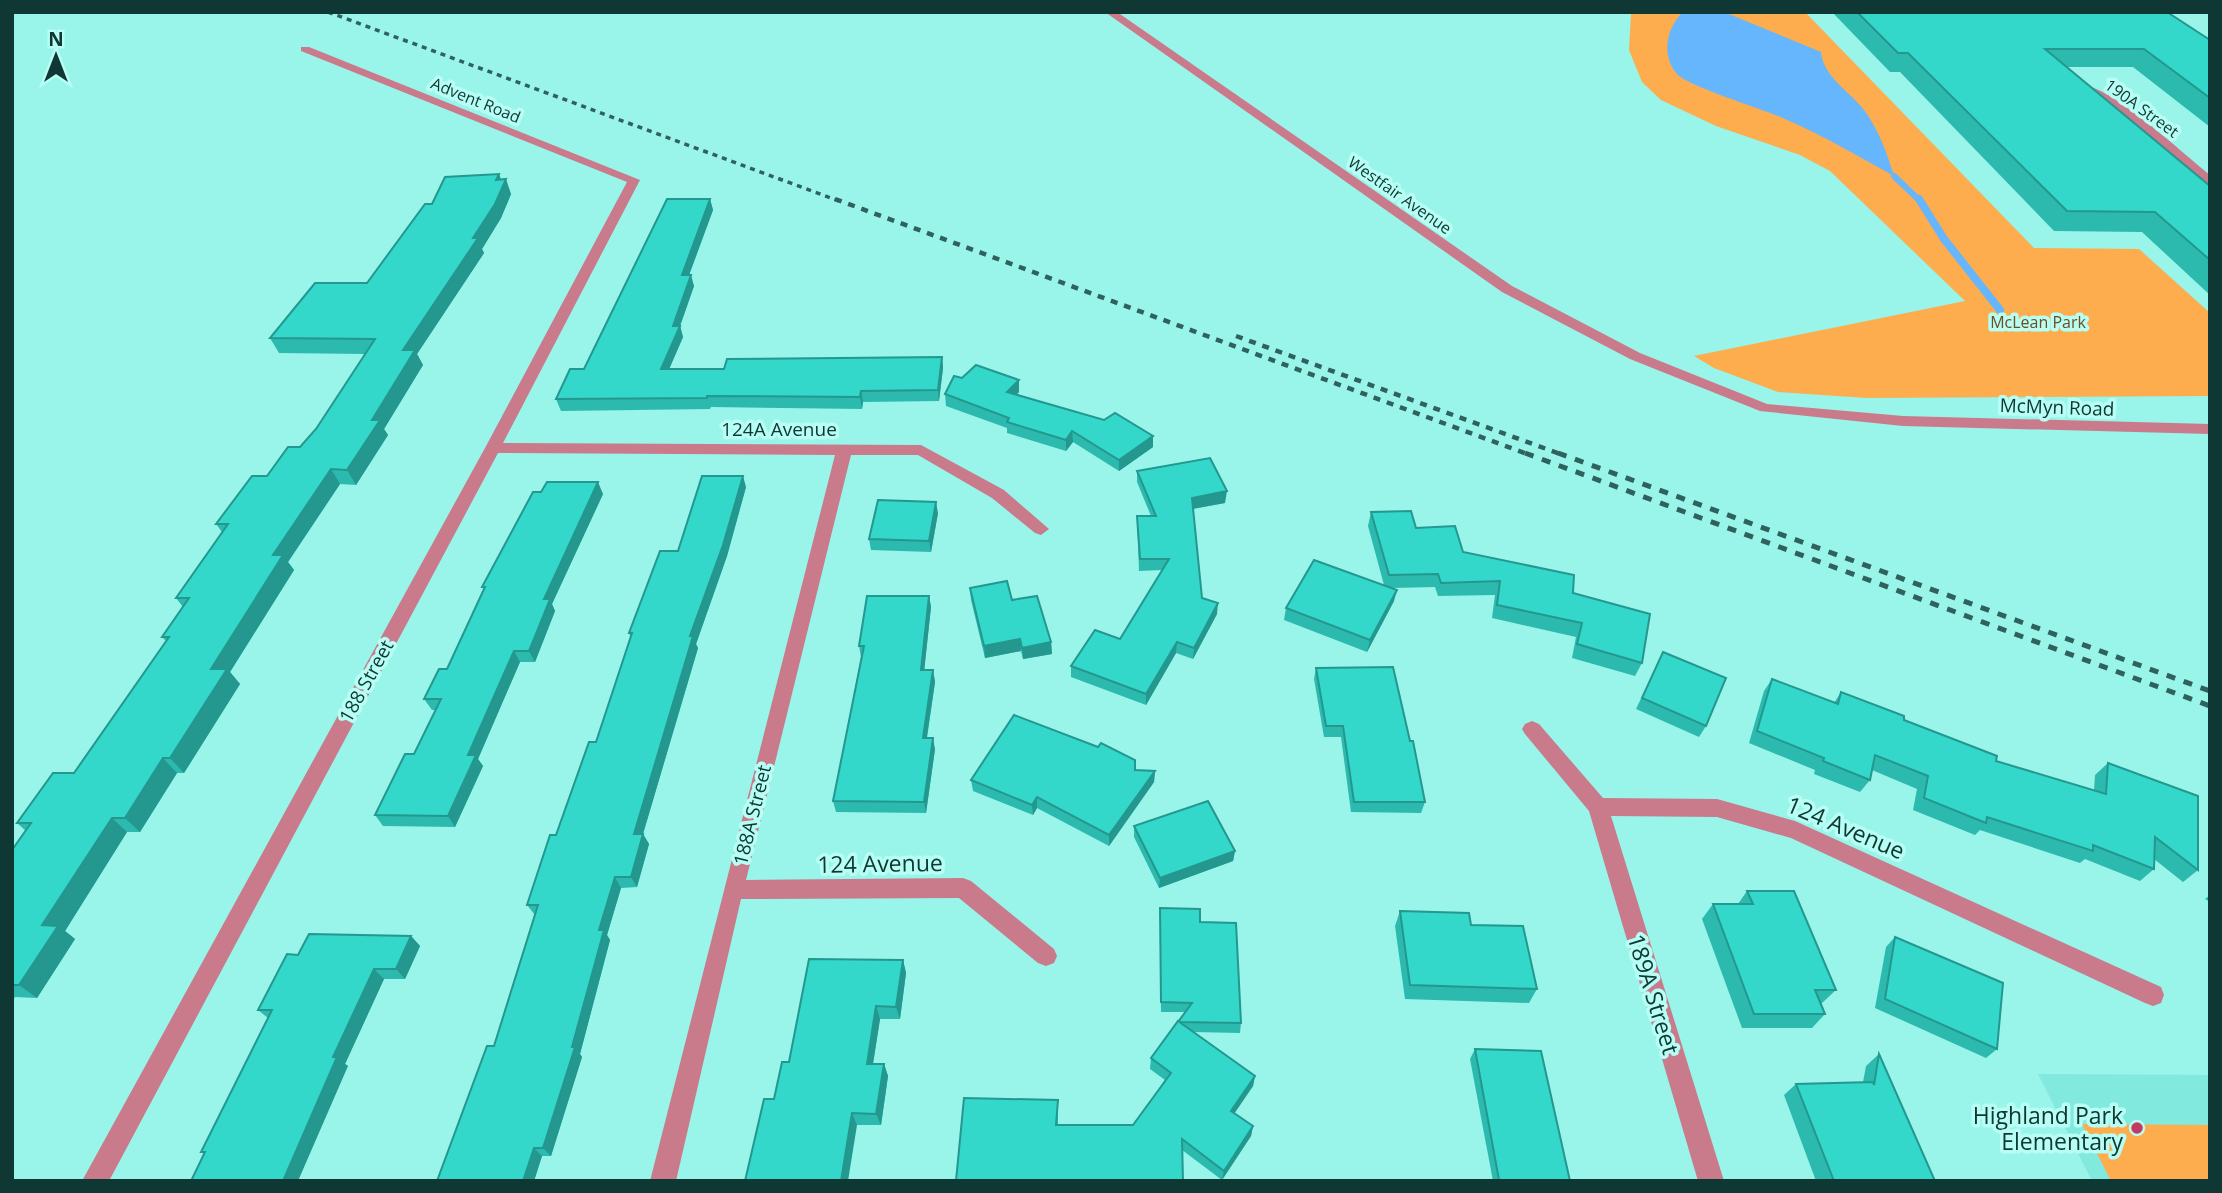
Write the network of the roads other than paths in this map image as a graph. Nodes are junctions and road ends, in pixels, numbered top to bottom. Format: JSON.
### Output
{"nodes":[{"id":1,"x":1110,"y":12,"type":"edge"},
{"id":2,"x":305,"y":49,"type":"dead end"},
{"id":3,"x":2088,"y":88,"type":"edge"},
{"id":4,"x":634,"y":180,"type":"joint"},
{"id":5,"x":2210,"y":181,"type":"edge"},
{"id":6,"x":1903,"y":421,"type":"joint"},
{"id":7,"x":2210,"y":429,"type":"edge"},
{"id":8,"x":493,"y":448,"type":"junction"},
{"id":9,"x":844,"y":450,"type":"junction"},
{"id":10,"x":1041,"y":529,"type":"dead end"},
{"id":11,"x":1532,"y":729,"type":"dead end"},
{"id":12,"x":1598,"y":807,"type":"junction"},
{"id":13,"x":733,"y":890,"type":"junction"},
{"id":14,"x":1046,"y":956,"type":"dead end"},
{"id":15,"x":2153,"y":995,"type":"dead end"},
{"id":16,"x":95,"y":1181,"type":"edge"},
{"id":17,"x":663,"y":1181,"type":"edge"},
{"id":18,"x":1711,"y":1181,"type":"edge"}],
"edges":[{"from":1,"to":6,"type":"street","name":"Westfair Avenue"},
{"from":2,"to":4,"type":"street","name":"Advent Road"},
{"from":3,"to":5,"type":"street","name":"190A Street"},
{"from":4,"to":8,"type":"street","name":"188 Street"},
{"from":6,"to":7,"type":"street","name":"McMyn Road"},
{"from":8,"to":9,"type":"street","name":"124A Avenue"},
{"from":8,"to":16,"type":"street","name":"188 Street"},
{"from":9,"to":10,"type":"street","name":"124A Avenue"},
{"from":9,"to":13,"type":"street","name":"188A Street"},
{"from":11,"to":12,"type":"street"},
{"from":12,"to":15,"type":"street","name":"124 Avenue"},
{"from":12,"to":18,"type":"street","name":"189A Street"},
{"from":13,"to":14,"type":"street","name":"124 Avenue"},
{"from":13,"to":17,"type":"street","name":"188A Street"}]}
